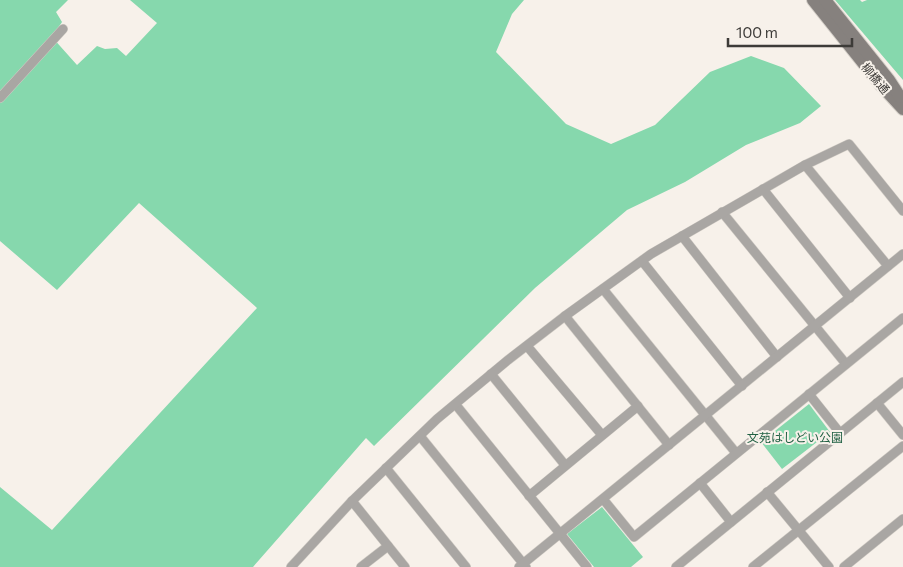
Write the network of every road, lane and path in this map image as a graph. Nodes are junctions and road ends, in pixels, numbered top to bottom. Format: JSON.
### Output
{"nodes":[{"id":1,"x":813,"y":0,"type":"edge"},
{"id":2,"x":825,"y":0,"type":"edge"},
{"id":3,"x":63,"y":29,"type":"dead end"},
{"id":4,"x":0,"y":98,"type":"edge"},
{"id":5,"x":903,"y":101,"type":"edge"},
{"id":6,"x":903,"y":109,"type":"edge"},
{"id":7,"x":805,"y":165,"type":"junction"},
{"id":8,"x":763,"y":189,"type":"junction"},
{"id":9,"x":903,"y":211,"type":"edge"},
{"id":10,"x":722,"y":212,"type":"junction"},
{"id":11,"x":682,"y":236,"type":"junction"},
{"id":12,"x":903,"y":254,"type":"edge"},
{"id":13,"x":642,"y":261,"type":"junction"},
{"id":14,"x":888,"y":266,"type":"junction"},
{"id":15,"x":603,"y":289,"type":"junction"},
{"id":16,"x":850,"y":298,"type":"junction"},
{"id":17,"x":565,"y":316,"type":"junction"},
{"id":18,"x":903,"y":318,"type":"edge"},
{"id":19,"x":814,"y":327,"type":"junction"},
{"id":20,"x":527,"y":346,"type":"junction"},
{"id":21,"x":777,"y":357,"type":"junction"},
{"id":22,"x":846,"y":364,"type":"junction"},
{"id":23,"x":491,"y":374,"type":"junction"},
{"id":24,"x":903,"y":382,"type":"edge"},
{"id":25,"x":742,"y":386,"type":"junction"},
{"id":26,"x":809,"y":394,"type":"junction"},
{"id":27,"x":877,"y":403,"type":"junction"},
{"id":28,"x":456,"y":405,"type":"junction"},
{"id":29,"x":638,"y":406,"type":"junction"},
{"id":30,"x":706,"y":416,"type":"junction"},
{"id":31,"x":840,"y":433,"type":"junction"},
{"id":32,"x":903,"y":434,"type":"edge"},
{"id":33,"x":602,"y":435,"type":"junction"},
{"id":34,"x":420,"y":436,"type":"junction"},
{"id":35,"x":670,"y":445,"type":"junction"},
{"id":36,"x":903,"y":446,"type":"edge"},
{"id":37,"x":736,"y":453,"type":"junction"},
{"id":38,"x":565,"y":465,"type":"junction"},
{"id":39,"x":386,"y":468,"type":"junction"},
{"id":40,"x":700,"y":482,"type":"junction"},
{"id":41,"x":768,"y":492,"type":"junction"},
{"id":42,"x":528,"y":496,"type":"junction"},
{"id":43,"x":603,"y":499,"type":"junction"},
{"id":44,"x":352,"y":502,"type":"junction"},
{"id":45,"x":903,"y":519,"type":"edge"},
{"id":46,"x":731,"y":522,"type":"junction"},
{"id":47,"x":799,"y":530,"type":"junction"},
{"id":48,"x":560,"y":534,"type":"junction"},
{"id":49,"x":388,"y":546,"type":"junction"},
{"id":50,"x":522,"y":566,"type":"edge"},
{"id":51,"x":291,"y":567,"type":"edge"},
{"id":52,"x":361,"y":567,"type":"edge"},
{"id":53,"x":405,"y":567,"type":"edge"},
{"id":54,"x":466,"y":567,"type":"edge"},
{"id":55,"x":587,"y":567,"type":"edge"},
{"id":56,"x":676,"y":567,"type":"edge"},
{"id":57,"x":753,"y":567,"type":"edge"},
{"id":58,"x":829,"y":567,"type":"edge"},
{"id":59,"x":844,"y":567,"type":"edge"}],
"edges":[{"from":1,"to":6,"type":"street","name":"柳橋通"},
{"from":2,"to":5,"type":"street","name":"柳橋通"},
{"from":3,"to":4,"type":"street"},
{"from":7,"to":8,"type":"street"},
{"from":7,"to":9,"type":"street"},
{"from":7,"to":14,"type":"street"},
{"from":8,"to":10,"type":"street"},
{"from":8,"to":16,"type":"street"},
{"from":10,"to":11,"type":"street"},
{"from":10,"to":19,"type":"street"},
{"from":11,"to":13,"type":"street"},
{"from":11,"to":21,"type":"street"},
{"from":12,"to":14,"type":"street"},
{"from":13,"to":15,"type":"street"},
{"from":13,"to":25,"type":"street"},
{"from":14,"to":16,"type":"street"},
{"from":15,"to":17,"type":"street"},
{"from":15,"to":30,"type":"street"},
{"from":16,"to":19,"type":"street"},
{"from":17,"to":20,"type":"street"},
{"from":17,"to":29,"type":"street"},
{"from":18,"to":22,"type":"street"},
{"from":19,"to":21,"type":"street"},
{"from":19,"to":22,"type":"street"},
{"from":20,"to":23,"type":"street"},
{"from":20,"to":33,"type":"street"},
{"from":21,"to":25,"type":"street"},
{"from":22,"to":26,"type":"street"},
{"from":23,"to":28,"type":"street"},
{"from":23,"to":38,"type":"street"},
{"from":24,"to":27,"type":"street"},
{"from":25,"to":30,"type":"street"},
{"from":26,"to":31,"type":"street"},
{"from":26,"to":37,"type":"street"},
{"from":27,"to":31,"type":"street"},
{"from":27,"to":32,"type":"street"},
{"from":28,"to":34,"type":"street"},
{"from":28,"to":42,"type":"street"},
{"from":29,"to":33,"type":"street"},
{"from":29,"to":35,"type":"street"},
{"from":30,"to":35,"type":"street"},
{"from":30,"to":37,"type":"street"},
{"from":31,"to":41,"type":"street"},
{"from":33,"to":38,"type":"street"},
{"from":34,"to":39,"type":"street"},
{"from":34,"to":50,"type":"street"},
{"from":35,"to":43,"type":"street"},
{"from":36,"to":47,"type":"street"},
{"from":37,"to":40,"type":"street"},
{"from":38,"to":42,"type":"street"},
{"from":39,"to":44,"type":"street"},
{"from":39,"to":54,"type":"street"},
{"from":40,"to":43,"type":"street"},
{"from":40,"to":46,"type":"street"},
{"from":41,"to":46,"type":"street"},
{"from":41,"to":47,"type":"street"},
{"from":42,"to":48,"type":"street"},
{"from":43,"to":48,"type":"street"},
{"from":44,"to":49,"type":"street"},
{"from":44,"to":51,"type":"street"},
{"from":45,"to":59,"type":"street"},
{"from":46,"to":56,"type":"street"},
{"from":47,"to":57,"type":"street"},
{"from":47,"to":58,"type":"street"},
{"from":48,"to":50,"type":"street"},
{"from":48,"to":55,"type":"street"},
{"from":49,"to":52,"type":"street"},
{"from":49,"to":53,"type":"street"}]}
